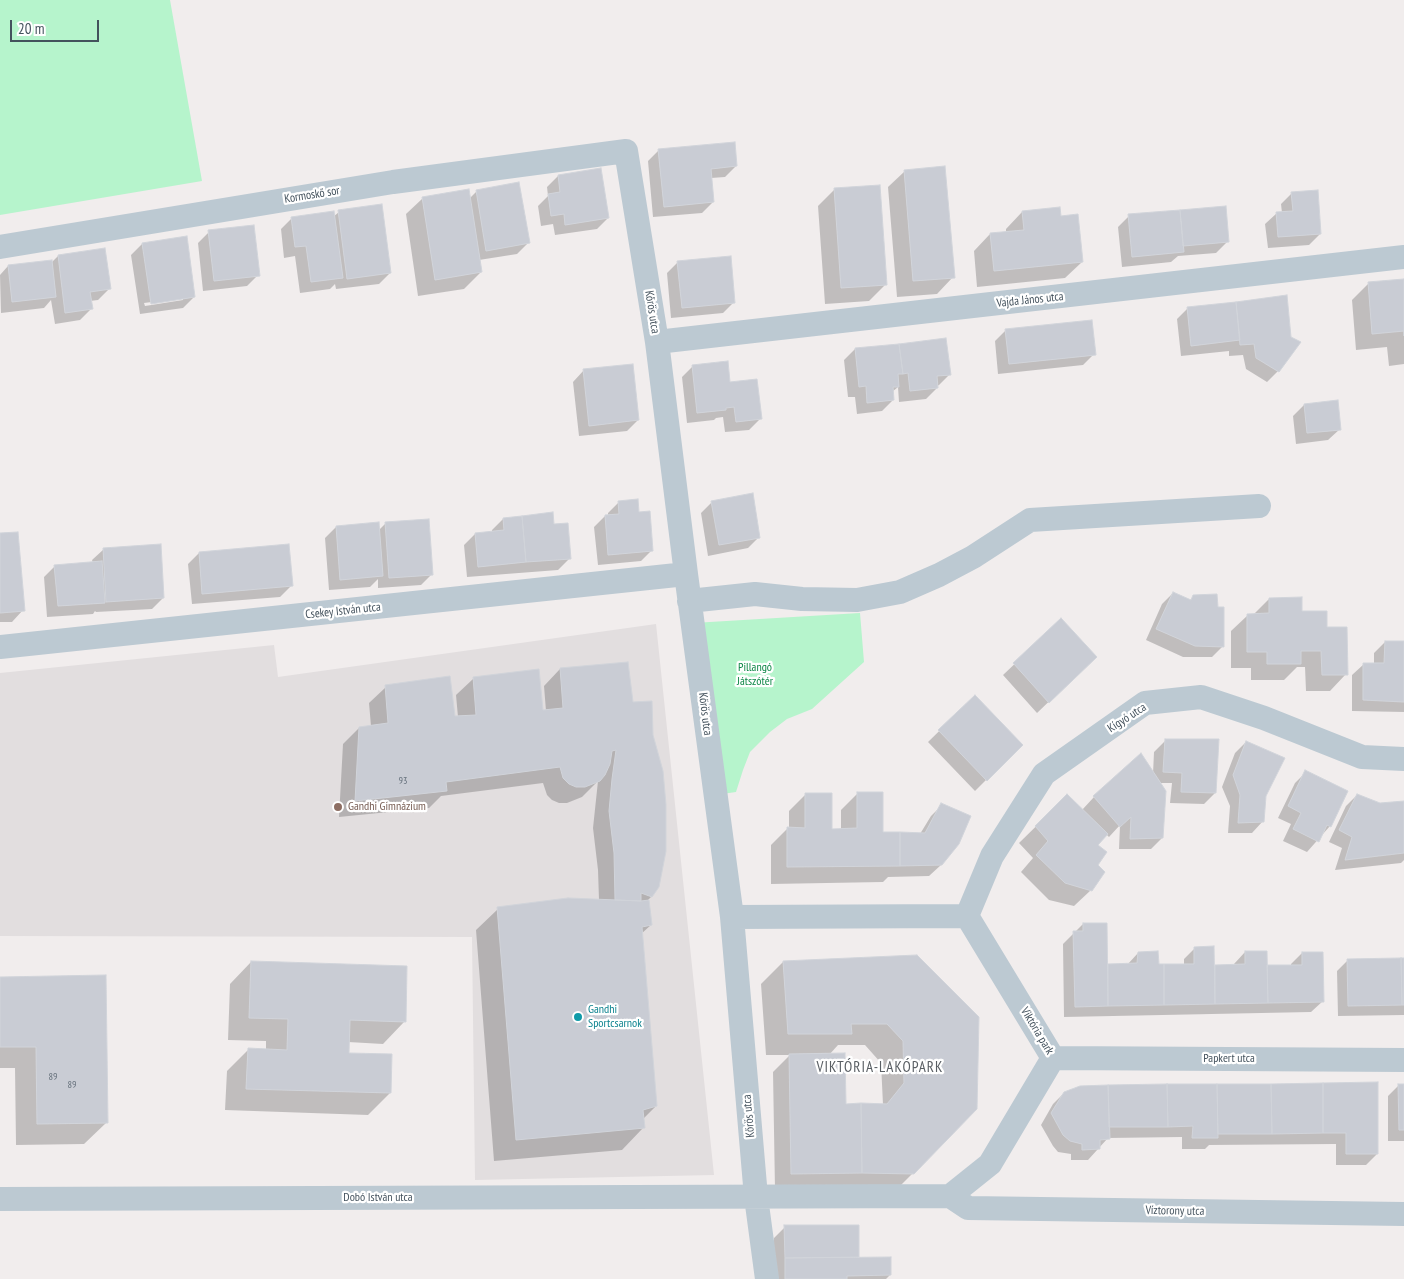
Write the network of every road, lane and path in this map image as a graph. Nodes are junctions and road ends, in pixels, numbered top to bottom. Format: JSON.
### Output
{"nodes":[{"id":1,"x":626,"y":151,"type":"joint"},
{"id":2,"x":0,"y":247,"type":"edge"},
{"id":3,"x":1404,"y":257,"type":"edge"},
{"id":4,"x":657,"y":342,"type":"junction"},
{"id":5,"x":1259,"y":506,"type":"dead end"},
{"id":6,"x":686,"y":574,"type":"junction"},
{"id":7,"x":689,"y":601,"type":"junction"},
{"id":8,"x":0,"y":647,"type":"edge"},
{"id":9,"x":1404,"y":759,"type":"edge"},
{"id":10,"x":967,"y":916,"type":"junction"},
{"id":11,"x":732,"y":917,"type":"junction"},
{"id":12,"x":1053,"y":1058,"type":"junction"},
{"id":13,"x":1404,"y":1060,"type":"edge"},
{"id":14,"x":950,"y":1196,"type":"junction"},
{"id":15,"x":756,"y":1197,"type":"junction"},
{"id":16,"x":0,"y":1198,"type":"edge"},
{"id":17,"x":1404,"y":1214,"type":"edge"},
{"id":18,"x":767,"y":1279,"type":"edge"}],
"edges":[{"from":1,"to":2,"type":"street","name":"Kormoskő sor"},
{"from":1,"to":4,"type":"street","name":"Kőrös utca"},
{"from":3,"to":4,"type":"street","name":"Vajda János utca"},
{"from":4,"to":6,"type":"street","name":"Kőrös utca"},
{"from":5,"to":7,"type":"street"},
{"from":6,"to":7,"type":"street","name":"Kőrös utca"},
{"from":6,"to":8,"type":"street","name":"Csekey István utca"},
{"from":7,"to":11,"type":"street","name":"Kőrös utca"},
{"from":9,"to":10,"type":"street","name":"Kígyó utca"},
{"from":10,"to":11,"type":"street"},
{"from":10,"to":12,"type":"street","name":"Viktória park"},
{"from":11,"to":15,"type":"street","name":"Kőrös utca"},
{"from":12,"to":13,"type":"street","name":"Papkert utca"},
{"from":12,"to":14,"type":"street","name":"Viktória park"},
{"from":14,"to":15,"type":"street"},
{"from":14,"to":17,"type":"street","name":"Víztorony utca"},
{"from":15,"to":16,"type":"street","name":"Dobó István utca"},
{"from":15,"to":18,"type":"street","name":"Kőrös utca"}]}
